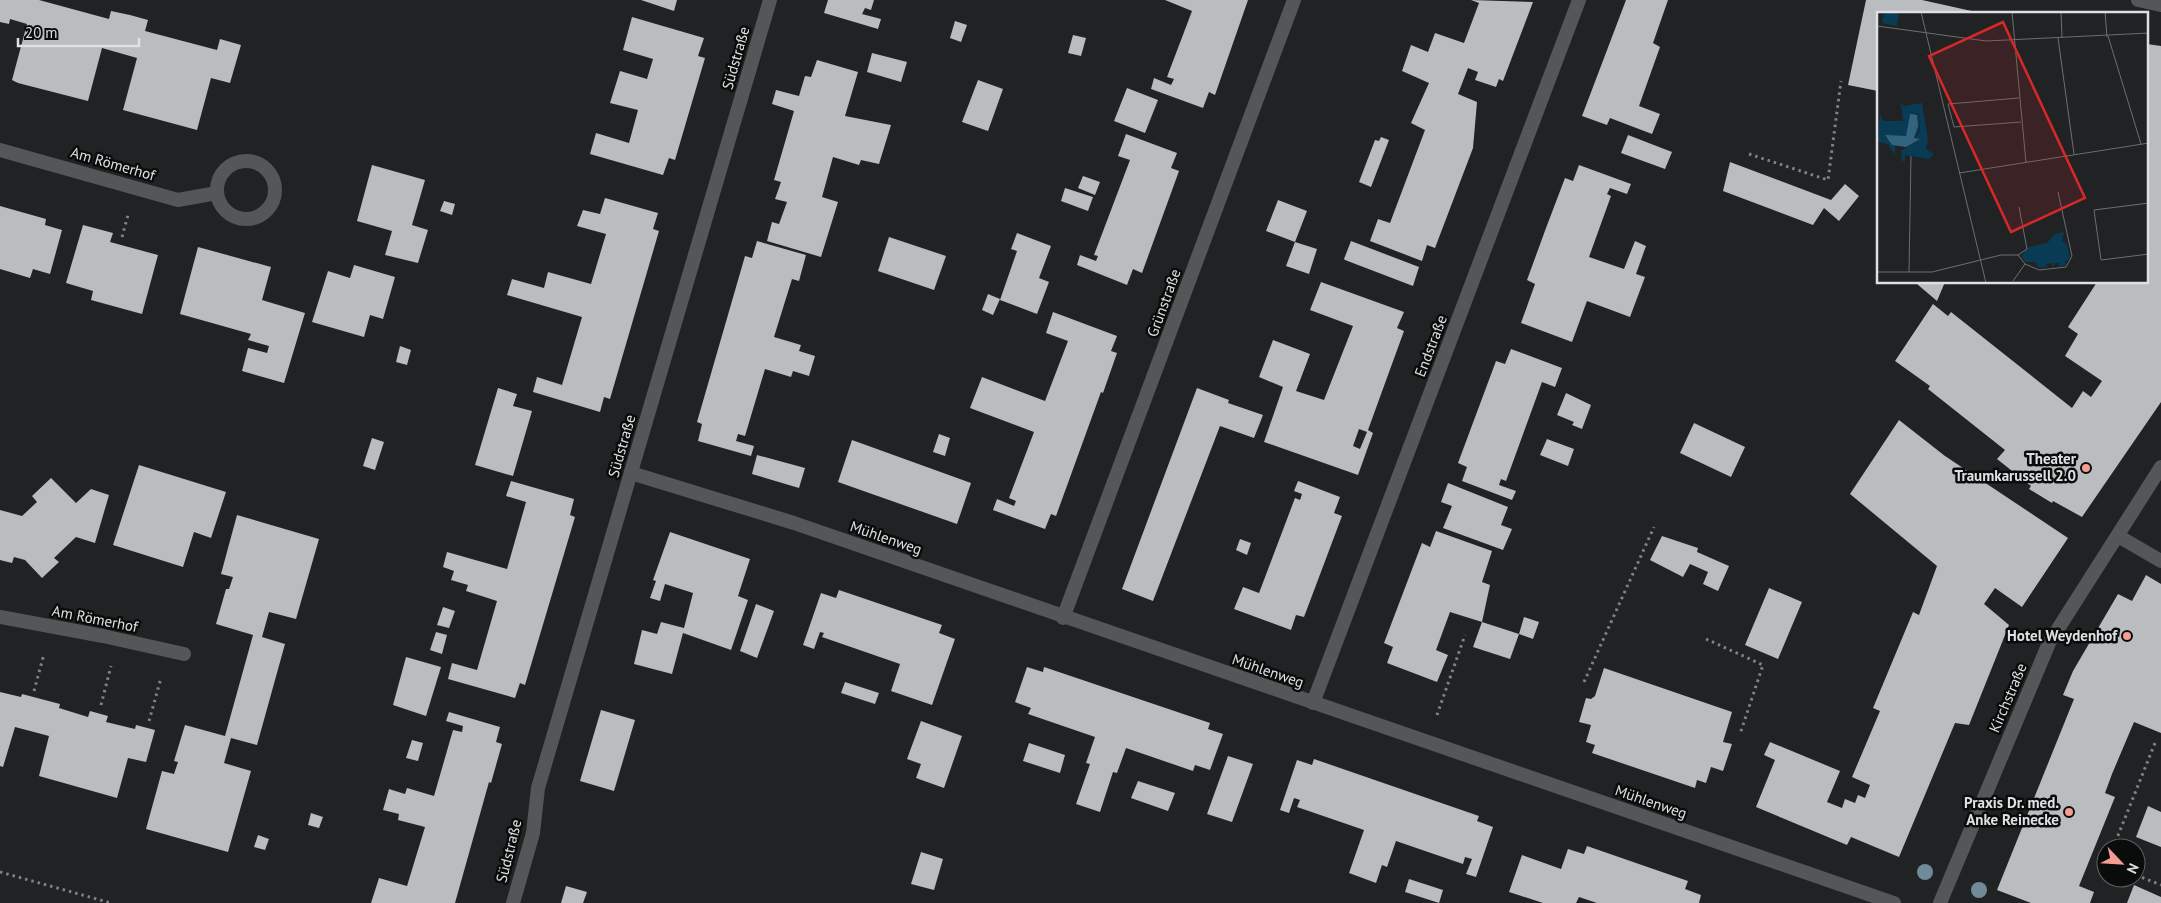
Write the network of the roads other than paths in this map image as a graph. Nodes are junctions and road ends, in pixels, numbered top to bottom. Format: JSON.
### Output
{"nodes":[{"id":1,"x":770,"y":0,"type":"edge"},
{"id":2,"x":1294,"y":0,"type":"edge"},
{"id":3,"x":1579,"y":0,"type":"edge"},
{"id":4,"x":2138,"y":0,"type":"edge"},
{"id":5,"x":2161,"y":4,"type":"edge"},
{"id":6,"x":0,"y":150,"type":"edge"},
{"id":7,"x":217,"y":193,"type":"junction"},
{"id":8,"x":2161,"y":467,"type":"edge"},
{"id":9,"x":631,"y":473,"type":"junction"},
{"id":10,"x":2118,"y":536,"type":"junction"},
{"id":11,"x":2161,"y":560,"type":"edge"},
{"id":12,"x":0,"y":617,"type":"edge"},
{"id":13,"x":1064,"y":618,"type":"junction"},
{"id":14,"x":184,"y":654,"type":"dead end"},
{"id":15,"x":1313,"y":703,"type":"junction"},
{"id":16,"x":513,"y":903,"type":"edge"},
{"id":17,"x":1894,"y":903,"type":"edge"},
{"id":18,"x":1940,"y":903,"type":"edge"}],
"edges":[{"from":1,"to":9,"type":"street","name":"Südstraße"},
{"from":2,"to":13,"type":"street","name":"Grünstraße"},
{"from":3,"to":15,"type":"street","name":"Endstraße"},
{"from":4,"to":5,"type":"street"},
{"from":6,"to":7,"type":"street","name":"Am Römerhof"},
{"from":7,"to":7,"type":"street"},
{"from":8,"to":10,"type":"street","name":"Kirchstraße"},
{"from":9,"to":13,"type":"street","name":"Mühlenweg"},
{"from":9,"to":16,"type":"street","name":"Südstraße"},
{"from":10,"to":11,"type":"street"},
{"from":10,"to":18,"type":"street","name":"Kirchstraße"},
{"from":12,"to":14,"type":"street","name":"Am Römerhof"},
{"from":13,"to":15,"type":"street","name":"Mühlenweg"},
{"from":15,"to":17,"type":"street","name":"Mühlenweg"}]}
